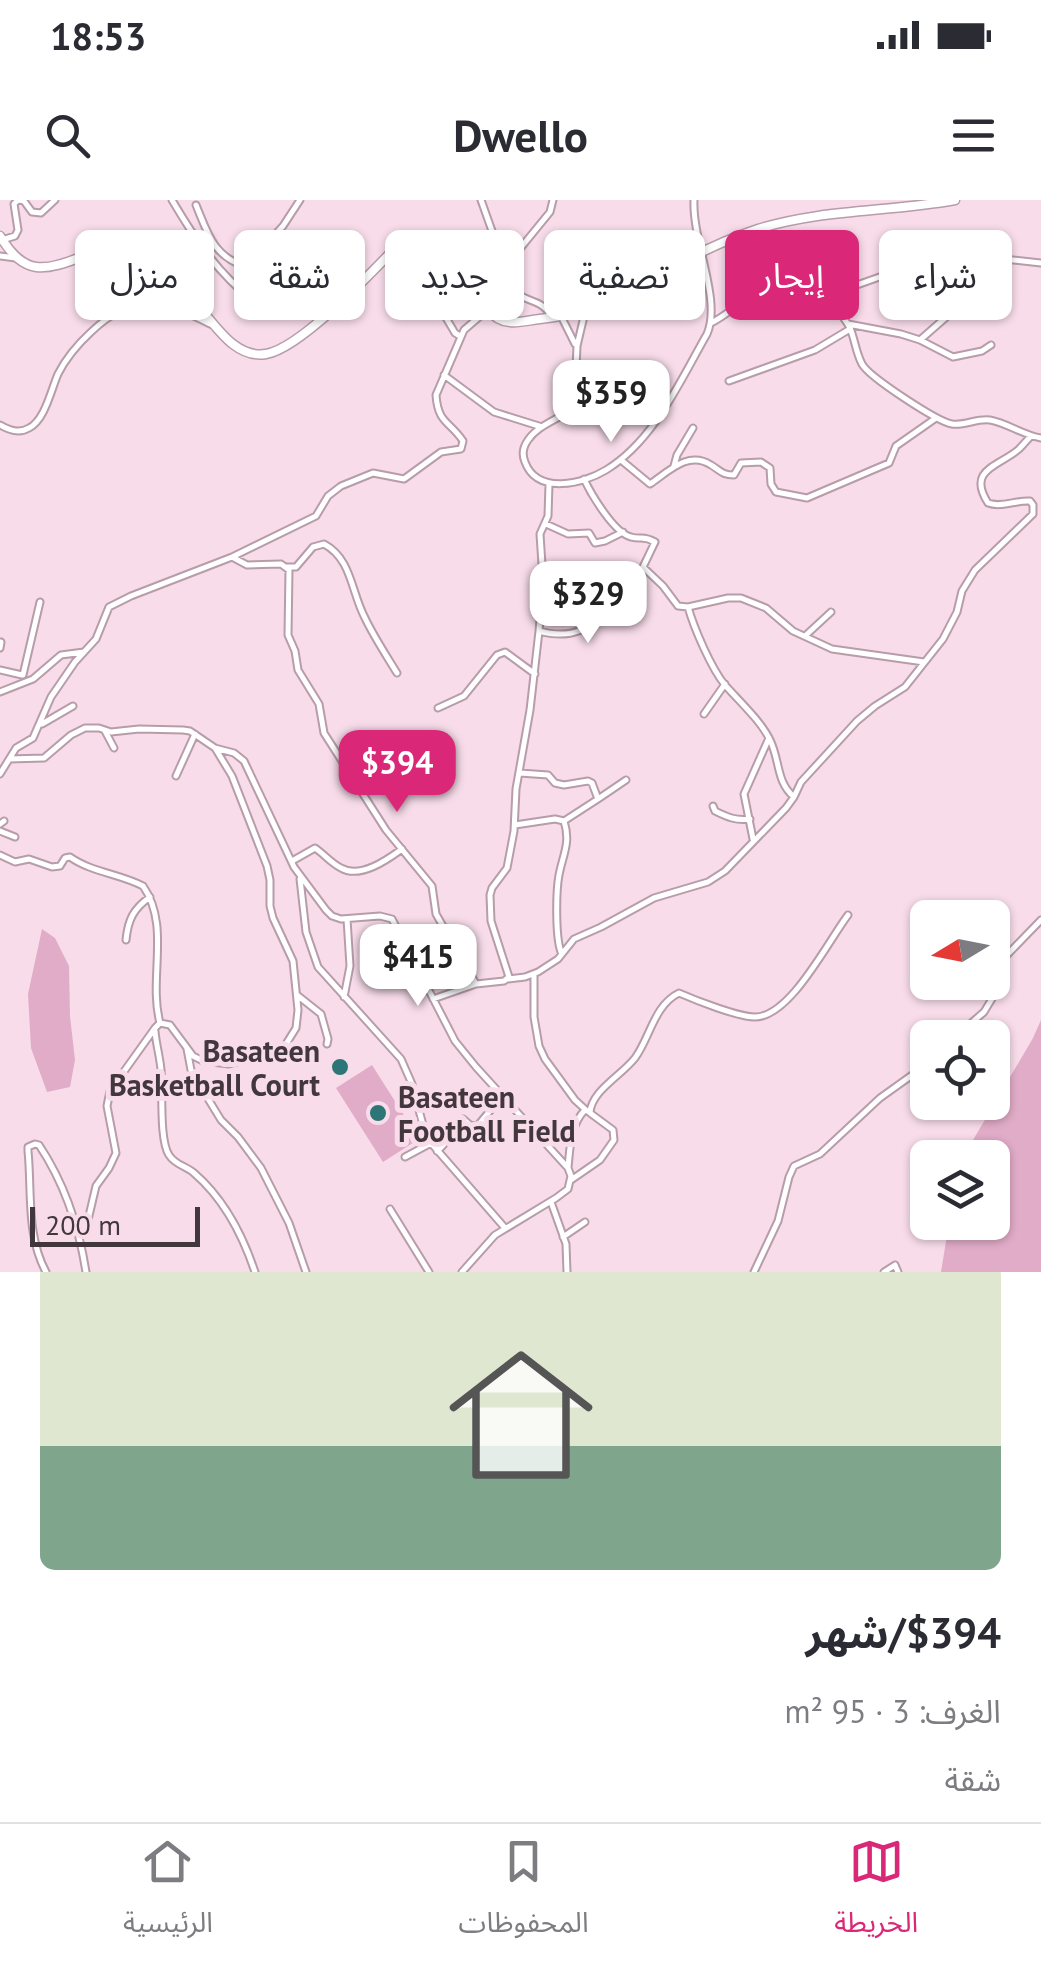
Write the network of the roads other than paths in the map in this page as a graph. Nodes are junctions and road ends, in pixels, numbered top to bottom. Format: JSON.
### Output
{"nodes":[{"id":1,"x":18,"y":200,"type":"edge"},
{"id":2,"x":55,"y":200,"type":"edge"},
{"id":3,"x":172,"y":200,"type":"edge"},
{"id":4,"x":300,"y":200,"type":"edge"},
{"id":5,"x":480,"y":200,"type":"edge"},
{"id":6,"x":553,"y":200,"type":"edge"},
{"id":7,"x":694,"y":200,"type":"edge"},
{"id":8,"x":955,"y":200,"type":"edge"},
{"id":9,"x":196,"y":205,"type":"dead end"},
{"id":10,"x":279,"y":230,"type":"edge"},
{"id":11,"x":492,"y":230,"type":"edge"},
{"id":12,"x":697,"y":230,"type":"edge"},
{"id":13,"x":1,"y":238,"type":"edge"},
{"id":14,"x":524,"y":244,"type":"edge"},
{"id":15,"x":705,"y":252,"type":"edge"},
{"id":16,"x":0,"y":256,"type":"edge"},
{"id":17,"x":16,"y":258,"type":"junction"},
{"id":18,"x":385,"y":258,"type":"edge"},
{"id":19,"x":234,"y":263,"type":"edge"},
{"id":20,"x":1041,"y":263,"type":"edge"},
{"id":21,"x":705,"y":275,"type":"edge"},
{"id":22,"x":365,"y":277,"type":"edge"},
{"id":23,"x":234,"y":284,"type":"edge"},
{"id":24,"x":859,"y":284,"type":"edge"},
{"id":25,"x":725,"y":316,"type":"edge"},
{"id":26,"x":544,"y":318,"type":"edge"},
{"id":27,"x":318,"y":320,"type":"edge"},
{"id":28,"x":447,"y":320,"type":"edge"},
{"id":29,"x":473,"y":320,"type":"edge"},
{"id":30,"x":502,"y":320,"type":"edge"},
{"id":31,"x":560,"y":320,"type":"edge"},
{"id":32,"x":583,"y":320,"type":"edge"},
{"id":33,"x":844,"y":320,"type":"edge"},
{"id":34,"x":942,"y":320,"type":"edge"},
{"id":35,"x":712,"y":323,"type":"junction"},
{"id":36,"x":849,"y":326,"type":"junction"},
{"id":37,"x":217,"y":328,"type":"junction"},
{"id":38,"x":460,"y":336,"type":"junction"},
{"id":39,"x":920,"y":340,"type":"junction"},
{"id":40,"x":991,"y":345,"type":"dead end"},
{"id":41,"x":577,"y":346,"type":"junction"},
{"id":42,"x":444,"y":375,"type":"junction"},
{"id":43,"x":729,"y":381,"type":"dead end"},
{"id":44,"x":936,"y":418,"type":"junction"},
{"id":45,"x":0,"y":425,"type":"edge"},
{"id":46,"x":542,"y":427,"type":"junction"},
{"id":47,"x":694,"y":428,"type":"dead end"},
{"id":48,"x":1031,"y":436,"type":"junction"},
{"id":49,"x":1041,"y":438,"type":"edge"},
{"id":50,"x":620,"y":460,"type":"junction"},
{"id":51,"x":674,"y":466,"type":"junction"},
{"id":52,"x":584,"y":479,"type":"junction"},
{"id":53,"x":549,"y":484,"type":"junction"},
{"id":54,"x":546,"y":524,"type":"junction"},
{"id":55,"x":624,"y":532,"type":"junction"},
{"id":56,"x":232,"y":557,"type":"junction"},
{"id":57,"x":287,"y":567,"type":"junction"},
{"id":58,"x":622,"y":599,"type":"dead end"},
{"id":59,"x":40,"y":602,"type":"dead end"},
{"id":60,"x":688,"y":607,"type":"junction"},
{"id":61,"x":831,"y":612,"type":"dead end"},
{"id":62,"x":539,"y":631,"type":"junction"},
{"id":63,"x":804,"y":636,"type":"junction"},
{"id":64,"x":84,"y":652,"type":"junction"},
{"id":65,"x":924,"y":662,"type":"junction"},
{"id":66,"x":0,"y":670,"type":"edge"},
{"id":67,"x":397,"y":673,"type":"dead end"},
{"id":68,"x":534,"y":674,"type":"junction"},
{"id":69,"x":24,"y":678,"type":"junction"},
{"id":70,"x":724,"y":684,"type":"junction"},
{"id":71,"x":0,"y":692,"type":"edge"},
{"id":72,"x":72,"y":706,"type":"dead end"},
{"id":73,"x":438,"y":708,"type":"dead end"},
{"id":74,"x":704,"y":714,"type":"dead end"},
{"id":75,"x":40,"y":726,"type":"junction"},
{"id":76,"x":105,"y":731,"type":"junction"},
{"id":77,"x":195,"y":734,"type":"junction"},
{"id":78,"x":769,"y":738,"type":"junction"},
{"id":79,"x":114,"y":748,"type":"dead end"},
{"id":80,"x":215,"y":748,"type":"junction"},
{"id":81,"x":9,"y":758,"type":"junction"},
{"id":82,"x":520,"y":773,"type":"junction"},
{"id":83,"x":0,"y":774,"type":"edge"},
{"id":84,"x":176,"y":776,"type":"dead end"},
{"id":85,"x":626,"y":780,"type":"dead end"},
{"id":86,"x":794,"y":798,"type":"junction"},
{"id":87,"x":598,"y":799,"type":"junction"},
{"id":88,"x":712,"y":806,"type":"dead end"},
{"id":89,"x":750,"y":818,"type":"junction"},
{"id":90,"x":564,"y":820,"type":"junction"},
{"id":91,"x":515,"y":825,"type":"junction"},
{"id":92,"x":1,"y":826,"type":"edge"},
{"id":93,"x":15,"y":838,"type":"dead end"},
{"id":94,"x":753,"y":842,"type":"junction"},
{"id":95,"x":402,"y":849,"type":"junction"},
{"id":96,"x":0,"y":855,"type":"edge"},
{"id":97,"x":292,"y":862,"type":"junction"},
{"id":98,"x":299,"y":876,"type":"junction"},
{"id":99,"x":150,"y":898,"type":"junction"},
{"id":100,"x":848,"y":916,"type":"dead end"},
{"id":101,"x":347,"y":919,"type":"junction"},
{"id":102,"x":1041,"y":920,"type":"edge"},
{"id":103,"x":126,"y":940,"type":"dead end"},
{"id":104,"x":562,"y":954,"type":"junction"},
{"id":105,"x":534,"y":974,"type":"junction"},
{"id":106,"x":508,"y":979,"type":"junction"},
{"id":107,"x":476,"y":984,"type":"junction"},
{"id":108,"x":296,"y":994,"type":"junction"},
{"id":109,"x":344,"y":998,"type":"junction"},
{"id":110,"x":433,"y":999,"type":"junction"},
{"id":111,"x":975,"y":1020,"type":"edge"},
{"id":112,"x":158,"y":1026,"type":"junction"},
{"id":113,"x":326,"y":1044,"type":"dead end"},
{"id":114,"x":187,"y":1049,"type":"junction"},
{"id":115,"x":910,"y":1077,"type":"edge"},
{"id":116,"x":500,"y":1093,"type":"junction"},
{"id":117,"x":588,"y":1111,"type":"junction"},
{"id":118,"x":431,"y":1143,"type":"junction"},
{"id":119,"x":437,"y":1151,"type":"junction"},
{"id":120,"x":405,"y":1157,"type":"dead end"},
{"id":121,"x":568,"y":1168,"type":"junction"},
{"id":122,"x":571,"y":1180,"type":"junction"},
{"id":123,"x":550,"y":1202,"type":"junction"},
{"id":124,"x":390,"y":1210,"type":"dead end"},
{"id":125,"x":585,"y":1222,"type":"dead end"},
{"id":126,"x":77,"y":1226,"type":"junction"},
{"id":127,"x":505,"y":1228,"type":"junction"},
{"id":128,"x":564,"y":1237,"type":"junction"},
{"id":129,"x":46,"y":1272,"type":"edge"},
{"id":130,"x":86,"y":1272,"type":"edge"},
{"id":131,"x":256,"y":1272,"type":"edge"},
{"id":132,"x":306,"y":1272,"type":"edge"},
{"id":133,"x":430,"y":1272,"type":"edge"},
{"id":134,"x":462,"y":1272,"type":"edge"},
{"id":135,"x":566,"y":1272,"type":"edge"},
{"id":136,"x":754,"y":1272,"type":"edge"},
{"id":137,"x":884,"y":1272,"type":"edge"},
{"id":138,"x":898,"y":1272,"type":"edge"}],
"edges":[{"from":1,"to":2,"type":"street"},
{"from":1,"to":13,"type":"street"},
{"from":3,"to":23,"type":"street"},
{"from":4,"to":10,"type":"street"},
{"from":5,"to":11,"type":"street"},
{"from":6,"to":14,"type":"street"},
{"from":7,"to":12,"type":"street"},
{"from":8,"to":15,"type":"main road"},
{"from":9,"to":19,"type":"street"},
{"from":13,"to":17,"type":"main road"},
{"from":16,"to":17,"type":"street"},
{"from":17,"to":37,"type":"main road"},
{"from":18,"to":22,"type":"main road"},
{"from":20,"to":24,"type":"street"},
{"from":21,"to":35,"type":"street"},
{"from":25,"to":35,"type":"street"},
{"from":26,"to":30,"type":"main road"},
{"from":27,"to":37,"type":"main road"},
{"from":28,"to":38,"type":"street"},
{"from":29,"to":38,"type":"street"},
{"from":31,"to":41,"type":"street"},
{"from":32,"to":41,"type":"street"},
{"from":33,"to":36,"type":"street"},
{"from":34,"to":39,"type":"street"},
{"from":35,"to":50,"type":"street"},
{"from":36,"to":39,"type":"street"},
{"from":36,"to":43,"type":"street"},
{"from":36,"to":44,"type":"street"},
{"from":37,"to":45,"type":"street"},
{"from":38,"to":42,"type":"street"},
{"from":39,"to":40,"type":"street"},
{"from":41,"to":46,"type":"street"},
{"from":42,"to":46,"type":"street"},
{"from":42,"to":56,"type":"street"},
{"from":44,"to":48,"type":"street"},
{"from":44,"to":51,"type":"street"},
{"from":46,"to":53,"type":"street"},
{"from":47,"to":51,"type":"street"},
{"from":48,"to":49,"type":"street"},
{"from":48,"to":65,"type":"street"},
{"from":50,"to":51,"type":"street"},
{"from":50,"to":52,"type":"street"},
{"from":52,"to":53,"type":"street"},
{"from":52,"to":55,"type":"street"},
{"from":53,"to":54,"type":"street"},
{"from":54,"to":55,"type":"street"},
{"from":54,"to":62,"type":"street"},
{"from":55,"to":60,"type":"street"},
{"from":56,"to":57,"type":"street"},
{"from":56,"to":64,"type":"street"},
{"from":57,"to":67,"type":"street"},
{"from":57,"to":95,"type":"street"},
{"from":58,"to":62,"type":"street"},
{"from":59,"to":69,"type":"street"},
{"from":60,"to":63,"type":"street"},
{"from":60,"to":70,"type":"street"},
{"from":61,"to":63,"type":"street"},
{"from":62,"to":68,"type":"street"},
{"from":63,"to":65,"type":"street"},
{"from":64,"to":69,"type":"street"},
{"from":64,"to":75,"type":"street"},
{"from":65,"to":86,"type":"street"},
{"from":66,"to":69,"type":"street"},
{"from":68,"to":73,"type":"street"},
{"from":68,"to":82,"type":"street"},
{"from":69,"to":71,"type":"street"},
{"from":70,"to":74,"type":"street"},
{"from":70,"to":78,"type":"street"},
{"from":72,"to":75,"type":"street"},
{"from":75,"to":81,"type":"street"},
{"from":76,"to":77,"type":"street"},
{"from":76,"to":79,"type":"street"},
{"from":76,"to":81,"type":"street"},
{"from":77,"to":80,"type":"street"},
{"from":77,"to":84,"type":"street"},
{"from":78,"to":86,"type":"street"},
{"from":78,"to":89,"type":"street"},
{"from":80,"to":97,"type":"street"},
{"from":80,"to":108,"type":"street"},
{"from":81,"to":83,"type":"street"},
{"from":82,"to":87,"type":"street"},
{"from":82,"to":91,"type":"street"},
{"from":85,"to":87,"type":"street"},
{"from":86,"to":94,"type":"street"},
{"from":87,"to":90,"type":"street"},
{"from":88,"to":89,"type":"street"},
{"from":89,"to":94,"type":"street"},
{"from":90,"to":91,"type":"street"},
{"from":90,"to":104,"type":"street"},
{"from":91,"to":106,"type":"street"},
{"from":92,"to":93,"type":"street"},
{"from":94,"to":104,"type":"street"},
{"from":95,"to":97,"type":"street"},
{"from":95,"to":107,"type":"street"},
{"from":96,"to":99,"type":"street"},
{"from":97,"to":98,"type":"street"},
{"from":98,"to":101,"type":"street"},
{"from":98,"to":109,"type":"street"},
{"from":99,"to":103,"type":"street"},
{"from":99,"to":112,"type":"street"},
{"from":100,"to":117,"type":"street"},
{"from":101,"to":109,"type":"street"},
{"from":101,"to":110,"type":"street"},
{"from":102,"to":111,"type":"street"},
{"from":104,"to":105,"type":"street"},
{"from":105,"to":106,"type":"street"},
{"from":105,"to":117,"type":"street"},
{"from":106,"to":107,"type":"street"},
{"from":107,"to":110,"type":"street"},
{"from":108,"to":113,"type":"street"},
{"from":108,"to":114,"type":"street"},
{"from":109,"to":118,"type":"street"},
{"from":110,"to":116,"type":"street"},
{"from":112,"to":114,"type":"street"},
{"from":112,"to":126,"type":"street"},
{"from":112,"to":131,"type":"street"},
{"from":114,"to":132,"type":"street"},
{"from":115,"to":136,"type":"street"},
{"from":116,"to":119,"type":"street"},
{"from":116,"to":121,"type":"street"},
{"from":117,"to":121,"type":"street"},
{"from":117,"to":122,"type":"street"},
{"from":118,"to":119,"type":"street"},
{"from":118,"to":120,"type":"street"},
{"from":119,"to":127,"type":"street"},
{"from":121,"to":122,"type":"street"},
{"from":122,"to":123,"type":"street"},
{"from":123,"to":127,"type":"street"},
{"from":123,"to":128,"type":"street"},
{"from":124,"to":133,"type":"street"},
{"from":125,"to":128,"type":"street"},
{"from":126,"to":129,"type":"street"},
{"from":126,"to":130,"type":"street"},
{"from":127,"to":134,"type":"street"},
{"from":128,"to":135,"type":"street"},
{"from":137,"to":138,"type":"street"}]}
